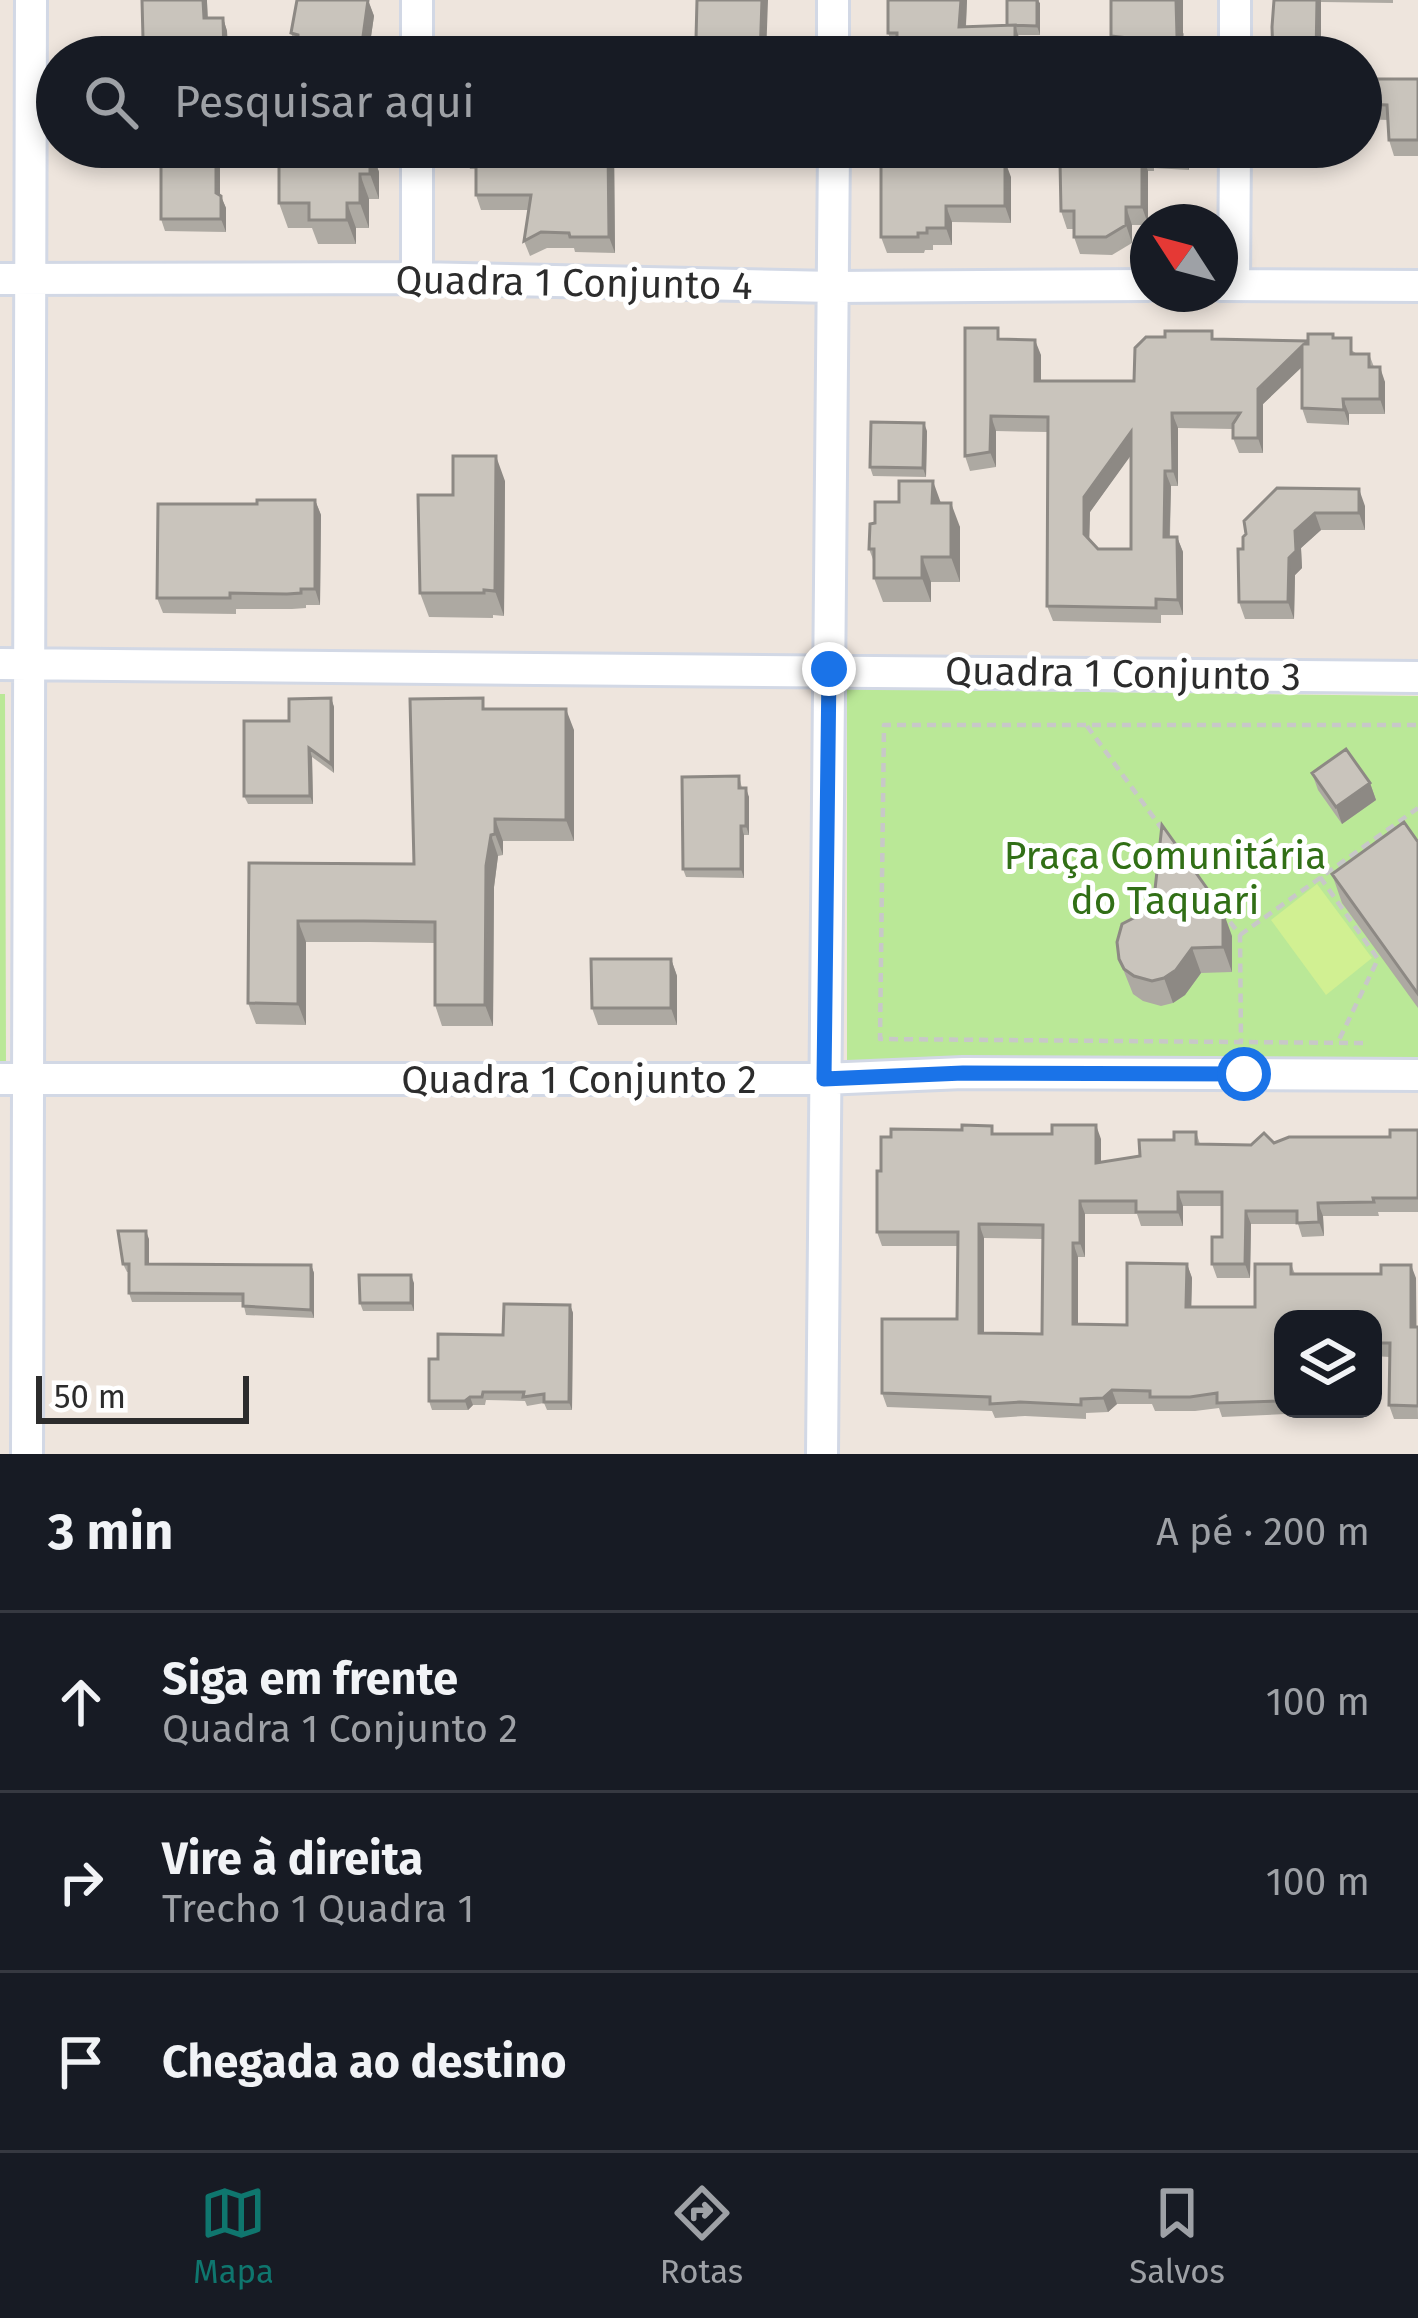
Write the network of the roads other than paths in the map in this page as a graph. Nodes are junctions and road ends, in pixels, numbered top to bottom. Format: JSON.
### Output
{"nodes":[{"id":1,"x":31,"y":0,"type":"edge"},
{"id":2,"x":417,"y":0,"type":"edge"},
{"id":3,"x":833,"y":0,"type":"edge"},
{"id":4,"x":1235,"y":0,"type":"edge"},
{"id":5,"x":417,"y":36,"type":"edge"},
{"id":6,"x":833,"y":36,"type":"edge"},
{"id":7,"x":1235,"y":36,"type":"edge"},
{"id":8,"x":417,"y":168,"type":"edge"},
{"id":9,"x":834,"y":168,"type":"edge"},
{"id":10,"x":1234,"y":168,"type":"edge"},
{"id":11,"x":1232,"y":204,"type":"edge"},
{"id":12,"x":417,"y":278,"type":"junction"},
{"id":13,"x":15,"y":279,"type":"edge"},
{"id":14,"x":1130,"y":285,"type":"edge"},
{"id":15,"x":1238,"y":285,"type":"edge"},
{"id":16,"x":834,"y":286,"type":"junction"},
{"id":17,"x":1418,"y":286,"type":"edge"},
{"id":18,"x":15,"y":663,"type":"edge"},
{"id":19,"x":829,"y":669,"type":"junction"},
{"id":20,"x":1418,"y":677,"type":"edge"},
{"id":21,"x":1418,"y":1075,"type":"edge"},
{"id":22,"x":14,"y":1079,"type":"edge"},
{"id":23,"x":824,"y":1079,"type":"junction"},
{"id":24,"x":27,"y":1454,"type":"edge"},
{"id":25,"x":822,"y":1454,"type":"edge"}],
"edges":[{"from":1,"to":13,"type":"street"},
{"from":2,"to":5,"type":"street"},
{"from":3,"to":6,"type":"street"},
{"from":4,"to":7,"type":"street"},
{"from":8,"to":12,"type":"street"},
{"from":9,"to":16,"type":"street"},
{"from":10,"to":11,"type":"street"},
{"from":12,"to":13,"type":"street","name":"Quadra 1 Conjunto 4"},
{"from":12,"to":16,"type":"street","name":"Quadra 1 Conjunto 4"},
{"from":13,"to":18,"type":"street"},
{"from":14,"to":16,"type":"street","name":"Quadra 1 Conjunto 4"},
{"from":15,"to":17,"type":"street"},
{"from":16,"to":19,"type":"street"},
{"from":18,"to":19,"type":"street","name":"Quadra 1 Conjunto 3"},
{"from":18,"to":22,"type":"street"},
{"from":19,"to":20,"type":"street","name":"Quadra 1 Conjunto 3"},
{"from":19,"to":23,"type":"street"},
{"from":21,"to":23,"type":"street","name":"Quadra 1 Conjunto 2"},
{"from":22,"to":23,"type":"street","name":"Quadra 1 Conjunto 2"},
{"from":22,"to":24,"type":"street"},
{"from":23,"to":25,"type":"street"}]}
